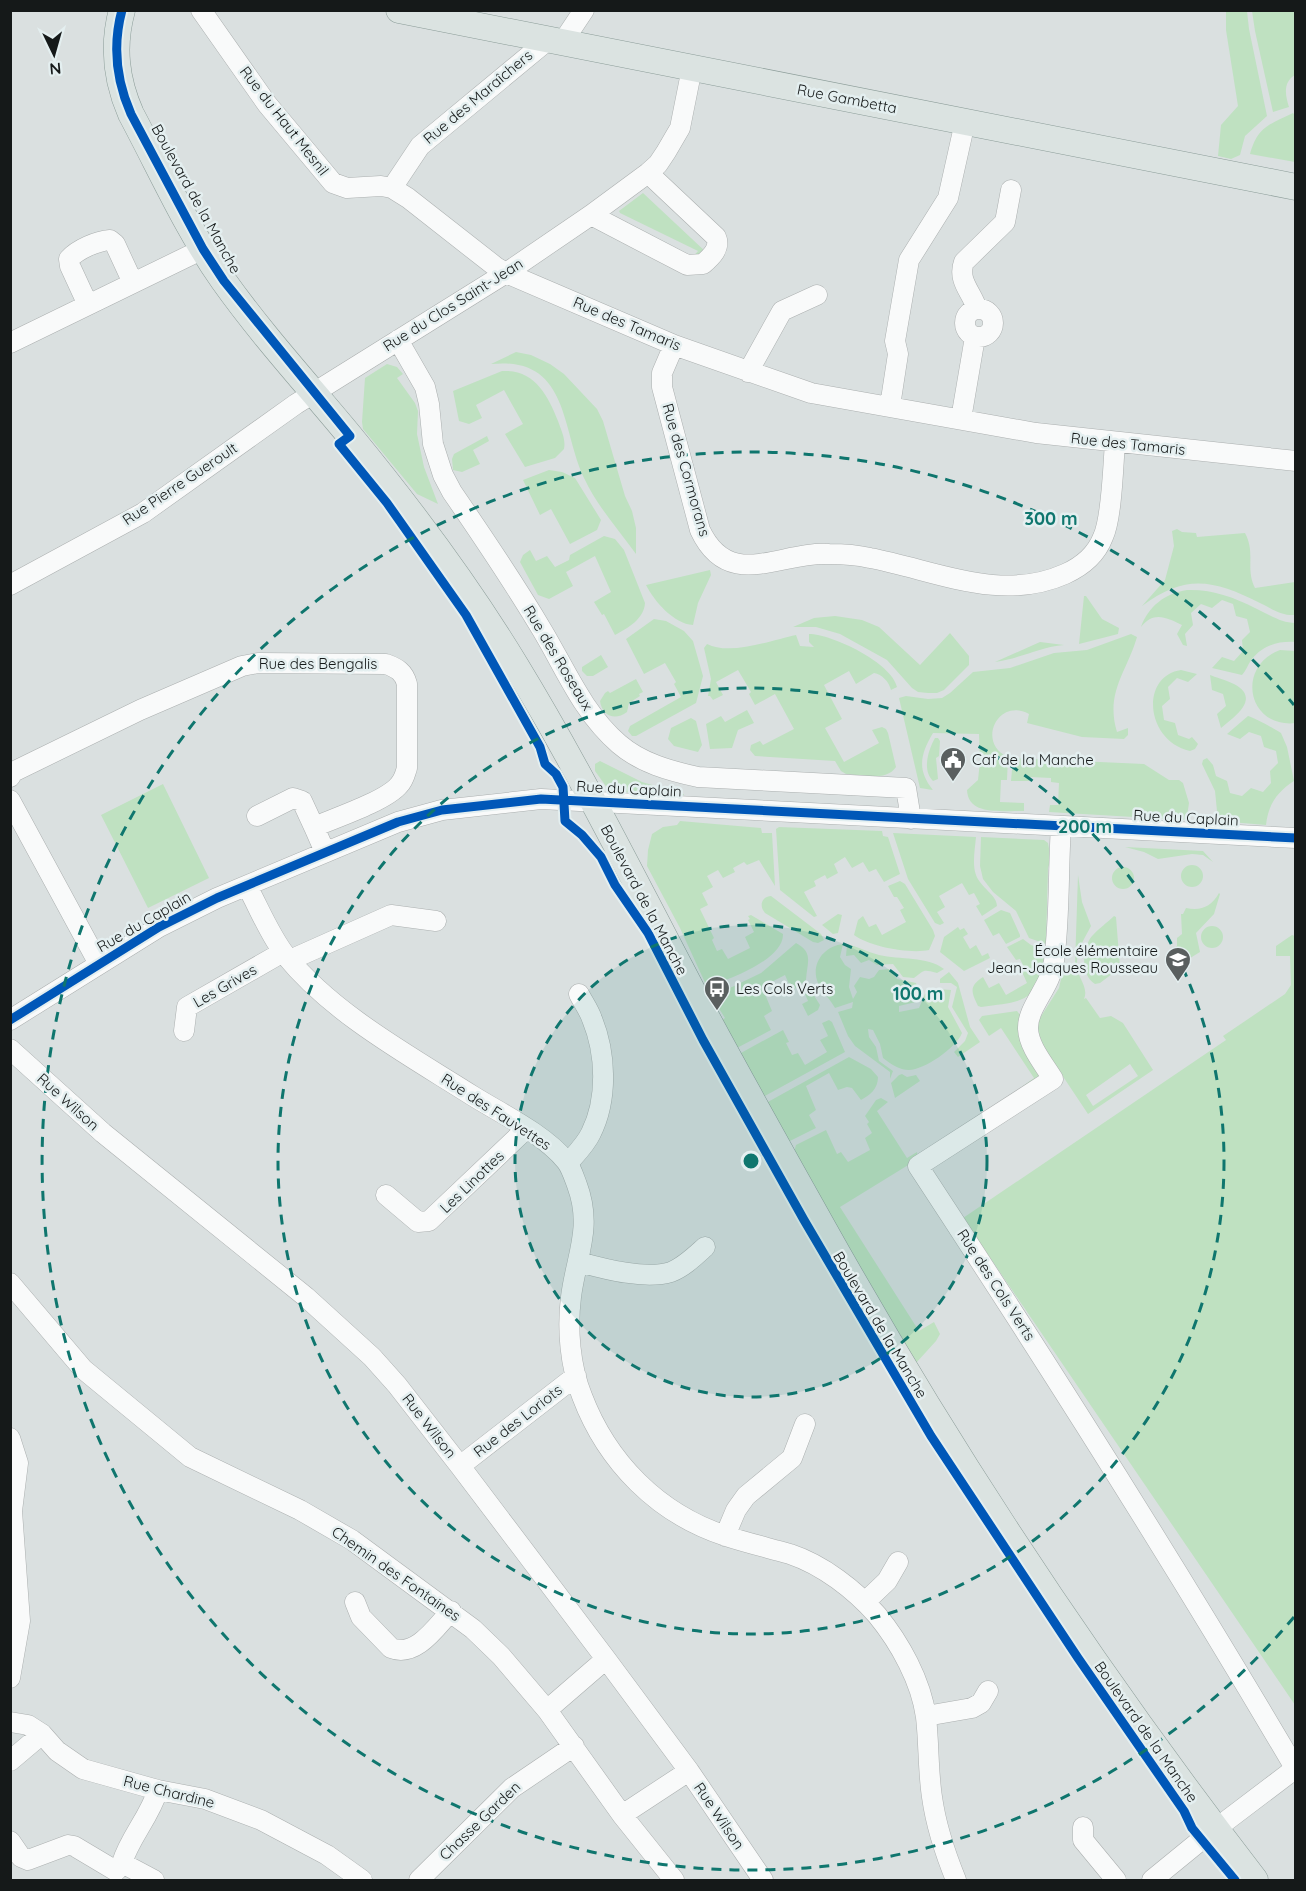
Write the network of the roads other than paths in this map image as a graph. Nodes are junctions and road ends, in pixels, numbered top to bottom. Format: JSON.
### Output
{"nodes":[{"id":1,"x":122,"y":10,"type":"edge"},
{"id":2,"x":201,"y":10,"type":"edge"},
{"id":3,"x":399,"y":10,"type":"edge"},
{"id":4,"x":584,"y":10,"type":"edge"},
{"id":5,"x":555,"y":41,"type":"junction"},
{"id":6,"x":692,"y":68,"type":"junction"},
{"id":7,"x":965,"y":122,"type":"junction"},
{"id":8,"x":648,"y":173,"type":"junction"},
{"id":9,"x":1296,"y":187,"type":"edge"},
{"id":10,"x":392,"y":188,"type":"junction"},
{"id":11,"x":1011,"y":190,"type":"dead end"},
{"id":12,"x":591,"y":215,"type":"junction"},
{"id":13,"x":203,"y":249,"type":"junction"},
{"id":14,"x":506,"y":273,"type":"junction"},
{"id":15,"x":133,"y":283,"type":"junction"},
{"id":16,"x":817,"y":295,"type":"dead end"},
{"id":17,"x":88,"y":305,"type":"junction"},
{"id":18,"x":398,"y":340,"type":"junction"},
{"id":19,"x":10,"y":343,"type":"edge"},
{"id":20,"x":674,"y":345,"type":"junction"},
{"id":21,"x":748,"y":372,"type":"junction"},
{"id":22,"x":314,"y":393,"type":"junction"},
{"id":23,"x":890,"y":406,"type":"junction"},
{"id":24,"x":961,"y":419,"type":"junction"},
{"id":25,"x":1115,"y":443,"type":"junction"},
{"id":26,"x":1296,"y":460,"type":"edge"},
{"id":27,"x":10,"y":585,"type":"edge"},
{"id":28,"x":10,"y":777,"type":"edge"},
{"id":29,"x":10,"y":800,"type":"edge"},
{"id":30,"x":377,"y":800,"type":"junction"},
{"id":31,"x":592,"y":802,"type":"junction"},
{"id":32,"x":257,"y":816,"type":"dead end"},
{"id":33,"x":911,"y":819,"type":"junction"},
{"id":34,"x":1061,"y":826,"type":"junction"},
{"id":35,"x":314,"y":827,"type":"junction"},
{"id":36,"x":387,"y":827,"type":"junction"},
{"id":37,"x":1296,"y":838,"type":"edge"},
{"id":38,"x":325,"y":852,"type":"junction"},
{"id":39,"x":247,"y":886,"type":"junction"},
{"id":40,"x":436,"y":921,"type":"dead end"},
{"id":41,"x":287,"y":956,"type":"junction"},
{"id":42,"x":99,"y":964,"type":"junction"},
{"id":43,"x":579,"y":994,"type":"dead end"},
{"id":44,"x":10,"y":1020,"type":"edge"},
{"id":45,"x":184,"y":1031,"type":"dead end"},
{"id":46,"x":10,"y":1049,"type":"edge"},
{"id":47,"x":526,"y":1129,"type":"junction"},
{"id":48,"x":568,"y":1163,"type":"junction"},
{"id":49,"x":386,"y":1195,"type":"dead end"},
{"id":50,"x":705,"y":1247,"type":"dead end"},
{"id":51,"x":579,"y":1262,"type":"junction"},
{"id":52,"x":10,"y":1283,"type":"edge"},
{"id":53,"x":576,"y":1376,"type":"junction"},
{"id":54,"x":805,"y":1424,"type":"dead end"},
{"id":55,"x":10,"y":1438,"type":"edge"},
{"id":56,"x":460,"y":1466,"type":"junction"},
{"id":57,"x":725,"y":1536,"type":"junction"},
{"id":58,"x":898,"y":1562,"type":"dead end"},
{"id":59,"x":355,"y":1602,"type":"dead end"},
{"id":60,"x":865,"y":1602,"type":"junction"},
{"id":61,"x":451,"y":1611,"type":"junction"},
{"id":62,"x":606,"y":1659,"type":"junction"},
{"id":63,"x":10,"y":1678,"type":"edge"},
{"id":64,"x":988,"y":1690,"type":"dead end"},
{"id":65,"x":547,"y":1710,"type":"junction"},
{"id":66,"x":926,"y":1716,"type":"junction"},
{"id":67,"x":10,"y":1722,"type":"edge"},
{"id":68,"x":42,"y":1734,"type":"junction"},
{"id":69,"x":574,"y":1746,"type":"junction"},
{"id":70,"x":10,"y":1761,"type":"edge"},
{"id":71,"x":1295,"y":1768,"type":"edge"},
{"id":72,"x":689,"y":1771,"type":"junction"},
{"id":73,"x":158,"y":1790,"type":"junction"},
{"id":74,"x":622,"y":1815,"type":"junction"},
{"id":75,"x":1083,"y":1827,"type":"dead end"},
{"id":76,"x":1215,"y":1829,"type":"junction"},
{"id":77,"x":10,"y":1841,"type":"edge"},
{"id":78,"x":16,"y":1861,"type":"edge"},
{"id":79,"x":122,"y":1863,"type":"junction"},
{"id":80,"x":154,"y":1881,"type":"edge"},
{"id":81,"x":362,"y":1881,"type":"edge"},
{"id":82,"x":419,"y":1881,"type":"edge"},
{"id":83,"x":674,"y":1881,"type":"edge"},
{"id":84,"x":763,"y":1881,"type":"edge"},
{"id":85,"x":956,"y":1881,"type":"edge"},
{"id":86,"x":1116,"y":1881,"type":"edge"},
{"id":87,"x":1152,"y":1881,"type":"edge"},
{"id":88,"x":1255,"y":1881,"type":"edge"}],
"edges":[{"from":1,"to":13,"type":"main road","name":"Boulevard de la Manche"},
{"from":2,"to":10,"type":"street","name":"Rue du Haut Mesnil"},
{"from":3,"to":5,"type":"main road","name":"Rue Gambetta"},
{"from":4,"to":5,"type":"street","name":"Rue des Maraîchers"},
{"from":5,"to":6,"type":"main road","name":"Rue Gambetta"},
{"from":5,"to":10,"type":"street","name":"Rue des Maraîchers"},
{"from":6,"to":7,"type":"main road","name":"Rue Gambetta"},
{"from":6,"to":8,"type":"street","name":"Rue du Clos Saint-Jean"},
{"from":7,"to":9,"type":"main road","name":"Rue Gambetta"},
{"from":7,"to":23,"type":"street"},
{"from":8,"to":12,"type":"street","name":"Rue du Clos Saint-Jean"},
{"from":8,"to":12,"type":"street"},
{"from":10,"to":14,"type":"street"},
{"from":11,"to":24,"type":"street"},
{"from":12,"to":14,"type":"street","name":"Rue du Clos Saint-Jean"},
{"from":13,"to":15,"type":"street"},
{"from":13,"to":22,"type":"main road","name":"Boulevard de la Manche"},
{"from":14,"to":18,"type":"street","name":"Rue du Clos Saint-Jean"},
{"from":14,"to":20,"type":"street","name":"Rue des Tamaris"},
{"from":15,"to":17,"type":"street"},
{"from":15,"to":17,"type":"street"},
{"from":16,"to":21,"type":"street"},
{"from":17,"to":19,"type":"street"},
{"from":18,"to":22,"type":"street","name":"Rue du Clos Saint-Jean"},
{"from":18,"to":33,"type":"street","name":"Rue des Roseaux"},
{"from":20,"to":21,"type":"street","name":"Rue des Tamaris"},
{"from":20,"to":25,"type":"street","name":"Rue des Cormorans"},
{"from":21,"to":23,"type":"street","name":"Rue des Tamaris"},
{"from":22,"to":27,"type":"street","name":"Rue Pierre Gueroult"},
{"from":22,"to":31,"type":"main road","name":"Boulevard de la Manche"},
{"from":23,"to":24,"type":"street","name":"Rue des Tamaris"},
{"from":24,"to":25,"type":"street","name":"Rue des Tamaris"},
{"from":25,"to":26,"type":"street","name":"Rue des Tamaris"},
{"from":28,"to":30,"type":"street","name":"Rue des Bengalis"},
{"from":29,"to":42,"type":"street"},
{"from":30,"to":35,"type":"street","name":"Rue des Bengalis"},
{"from":30,"to":36,"type":"street"},
{"from":31,"to":33,"type":"street","name":"Rue du Caplain"},
{"from":31,"to":36,"type":"street","name":"Rue du Caplain"},
{"from":31,"to":76,"type":"main road","name":"Boulevard de la Manche"},
{"from":32,"to":35,"type":"street"},
{"from":33,"to":34,"type":"street","name":"Rue du Caplain"},
{"from":34,"to":37,"type":"street","name":"Rue du Caplain"},
{"from":34,"to":71,"type":"street","name":"Rue des Cols Verts"},
{"from":35,"to":38,"type":"street"},
{"from":36,"to":38,"type":"street","name":"Rue du Caplain"},
{"from":38,"to":39,"type":"street","name":"Rue du Caplain"},
{"from":39,"to":41,"type":"street","name":"Rue des Fauvettes"},
{"from":39,"to":42,"type":"street","name":"Rue du Caplain"},
{"from":40,"to":41,"type":"street"},
{"from":41,"to":45,"type":"street","name":"Les Grives"},
{"from":41,"to":47,"type":"street","name":"Rue des Fauvettes"},
{"from":42,"to":44,"type":"street","name":"Rue du Caplain"},
{"from":43,"to":48,"type":"street"},
{"from":46,"to":56,"type":"street","name":"Rue Wilson"},
{"from":47,"to":48,"type":"street","name":"Rue des Fauvettes"},
{"from":47,"to":49,"type":"street","name":"Les Linottes"},
{"from":48,"to":51,"type":"street","name":"Rue des Fauvettes"},
{"from":50,"to":51,"type":"street"},
{"from":51,"to":53,"type":"street","name":"Rue des Fauvettes"},
{"from":52,"to":61,"type":"street","name":"Chemin des Fontaines"},
{"from":53,"to":56,"type":"street","name":"Rue des Loriots"},
{"from":53,"to":57,"type":"street","name":"Rue des Fauvettes"},
{"from":54,"to":57,"type":"street"},
{"from":55,"to":63,"type":"street"},
{"from":56,"to":62,"type":"street","name":"Rue Wilson"},
{"from":57,"to":60,"type":"street","name":"Rue des Fauvettes"},
{"from":58,"to":60,"type":"street"},
{"from":59,"to":61,"type":"street"},
{"from":60,"to":66,"type":"street","name":"Rue des Fauvettes"},
{"from":61,"to":65,"type":"street","name":"Chemin des Fontaines"},
{"from":62,"to":65,"type":"street"},
{"from":62,"to":72,"type":"street","name":"Rue Wilson"},
{"from":64,"to":66,"type":"street"},
{"from":65,"to":69,"type":"street","name":"Chemin des Fontaines"},
{"from":66,"to":85,"type":"street","name":"Rue des Fauvettes"},
{"from":67,"to":68,"type":"street","name":"Rue Chardine"},
{"from":68,"to":70,"type":"street"},
{"from":68,"to":73,"type":"street","name":"Rue Chardine"},
{"from":69,"to":74,"type":"street","name":"Chemin des Fontaines"},
{"from":69,"to":82,"type":"street","name":"Chasse Garden"},
{"from":71,"to":76,"type":"street"},
{"from":72,"to":74,"type":"street"},
{"from":72,"to":84,"type":"street","name":"Rue Wilson"},
{"from":73,"to":79,"type":"street"},
{"from":73,"to":81,"type":"street","name":"Rue Chardine"},
{"from":74,"to":83,"type":"street","name":"Chemin des Fontaines"},
{"from":75,"to":86,"type":"street"},
{"from":76,"to":87,"type":"street"},
{"from":76,"to":88,"type":"main road","name":"Boulevard de la Manche"},
{"from":77,"to":78,"type":"street"},
{"from":78,"to":79,"type":"street"},
{"from":79,"to":80,"type":"street"}]}
